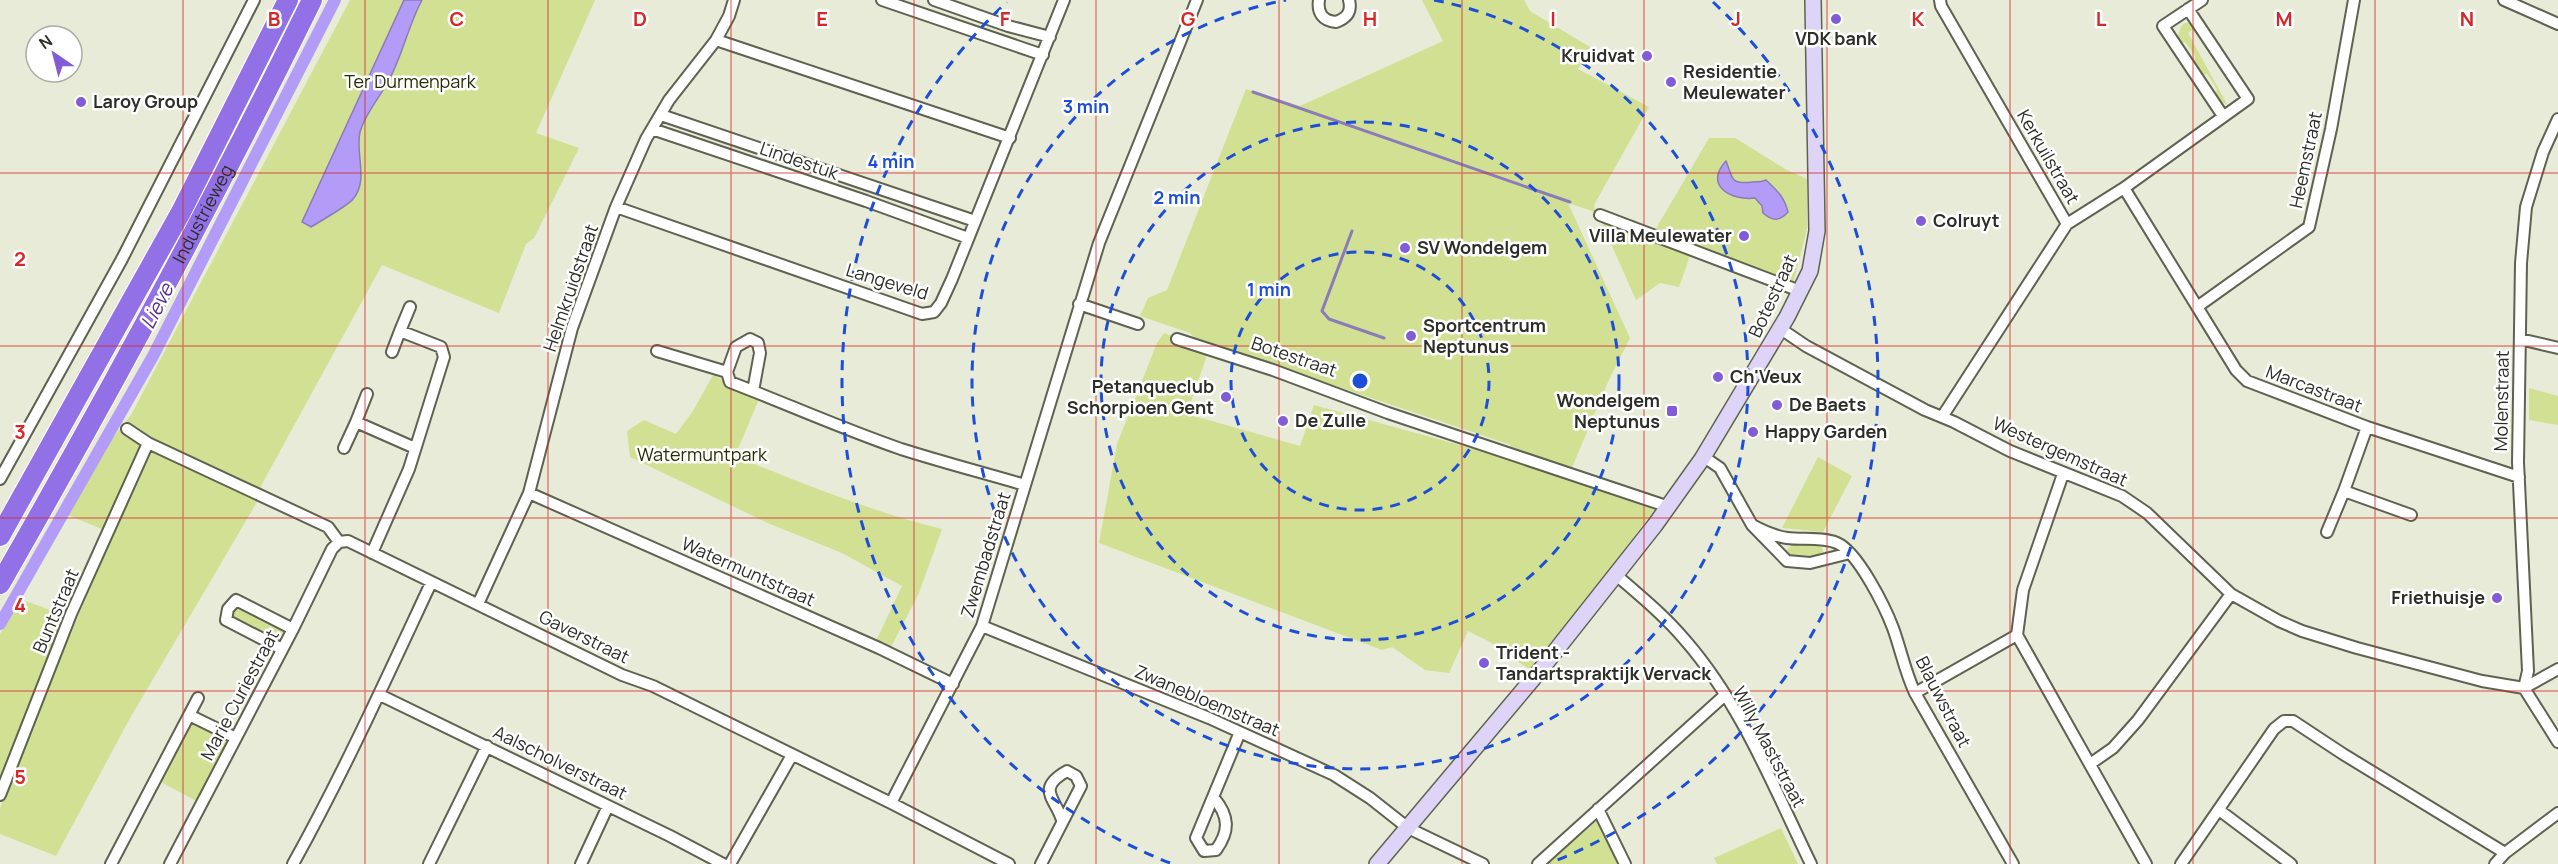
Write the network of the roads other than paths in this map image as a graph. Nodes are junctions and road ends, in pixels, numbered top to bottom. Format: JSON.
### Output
{"nodes":[{"id":1,"x":254,"y":0,"type":"edge"},
{"id":2,"x":288,"y":0,"type":"edge"},
{"id":3,"x":312,"y":0,"type":"edge"},
{"id":4,"x":734,"y":0,"type":"edge"},
{"id":5,"x":882,"y":0,"type":"edge"},
{"id":6,"x":1064,"y":0,"type":"edge"},
{"id":7,"x":1197,"y":0,"type":"edge"},
{"id":8,"x":1319,"y":0,"type":"edge"},
{"id":9,"x":1349,"y":0,"type":"edge"},
{"id":10,"x":1813,"y":0,"type":"edge"},
{"id":11,"x":1940,"y":0,"type":"edge"},
{"id":12,"x":2202,"y":0,"type":"edge"},
{"id":13,"x":2354,"y":0,"type":"edge"},
{"id":14,"x":2504,"y":0,"type":"edge"},
{"id":15,"x":940,"y":1,"type":"edge"},
{"id":16,"x":2188,"y":9,"type":"junction"},
{"id":17,"x":2558,"y":24,"type":"edge"},
{"id":18,"x":1050,"y":37,"type":"junction"},
{"id":19,"x":716,"y":40,"type":"junction"},
{"id":20,"x":1043,"y":55,"type":"junction"},
{"id":21,"x":661,"y":115,"type":"junction"},
{"id":22,"x":2223,"y":116,"type":"junction"},
{"id":23,"x":2558,"y":119,"type":"edge"},
{"id":24,"x":652,"y":129,"type":"junction"},
{"id":25,"x":1010,"y":138,"type":"junction"},
{"id":26,"x":2124,"y":188,"type":"junction"},
{"id":27,"x":616,"y":207,"type":"junction"},
{"id":28,"x":1600,"y":215,"type":"dead end"},
{"id":29,"x":975,"y":220,"type":"junction"},
{"id":30,"x":2067,"y":224,"type":"junction"},
{"id":31,"x":968,"y":238,"type":"junction"},
{"id":32,"x":1800,"y":291,"type":"junction"},
{"id":33,"x":1079,"y":304,"type":"junction"},
{"id":34,"x":410,"y":306,"type":"dead end"},
{"id":35,"x":2197,"y":307,"type":"junction"},
{"id":36,"x":1138,"y":324,"type":"dead end"},
{"id":37,"x":1781,"y":329,"type":"junction"},
{"id":38,"x":400,"y":331,"type":"junction"},
{"id":39,"x":1177,"y":339,"type":"dead end"},
{"id":40,"x":2520,"y":339,"type":"junction"},
{"id":41,"x":2558,"y":348,"type":"edge"},
{"id":42,"x":657,"y":351,"type":"dead end"},
{"id":43,"x":392,"y":352,"type":"dead end"},
{"id":44,"x":727,"y":372,"type":"junction"},
{"id":45,"x":753,"y":391,"type":"junction"},
{"id":46,"x":367,"y":394,"type":"dead end"},
{"id":47,"x":1942,"y":417,"type":"junction"},
{"id":48,"x":356,"y":422,"type":"junction"},
{"id":49,"x":2367,"y":427,"type":"junction"},
{"id":50,"x":127,"y":429,"type":"dead end"},
{"id":51,"x":148,"y":442,"type":"junction"},
{"id":52,"x":344,"y":448,"type":"dead end"},
{"id":53,"x":415,"y":448,"type":"junction"},
{"id":54,"x":1704,"y":457,"type":"junction"},
{"id":55,"x":2063,"y":474,"type":"junction"},
{"id":56,"x":2519,"y":477,"type":"junction"},
{"id":57,"x":0,"y":479,"type":"edge"},
{"id":58,"x":1025,"y":485,"type":"junction"},
{"id":59,"x":2344,"y":491,"type":"junction"},
{"id":60,"x":529,"y":493,"type":"junction"},
{"id":61,"x":1669,"y":507,"type":"junction"},
{"id":62,"x":2411,"y":515,"type":"dead end"},
{"id":63,"x":1752,"y":525,"type":"junction"},
{"id":64,"x":2327,"y":532,"type":"dead end"},
{"id":65,"x":0,"y":536,"type":"edge"},
{"id":66,"x":339,"y":542,"type":"junction"},
{"id":67,"x":372,"y":553,"type":"junction"},
{"id":68,"x":1850,"y":553,"type":"junction"},
{"id":69,"x":1615,"y":574,"type":"junction"},
{"id":70,"x":431,"y":583,"type":"junction"},
{"id":71,"x":0,"y":584,"type":"edge"},
{"id":72,"x":2231,"y":594,"type":"junction"},
{"id":73,"x":478,"y":604,"type":"junction"},
{"id":74,"x":982,"y":626,"type":"junction"},
{"id":75,"x":293,"y":629,"type":"junction"},
{"id":76,"x":2017,"y":635,"type":"junction"},
{"id":77,"x":282,"y":649,"type":"junction"},
{"id":78,"x":2558,"y":669,"type":"edge"},
{"id":79,"x":953,"y":684,"type":"junction"},
{"id":80,"x":2524,"y":688,"type":"junction"},
{"id":81,"x":1916,"y":693,"type":"junction"},
{"id":82,"x":380,"y":695,"type":"junction"},
{"id":83,"x":1725,"y":695,"type":"junction"},
{"id":84,"x":198,"y":698,"type":"dead end"},
{"id":85,"x":189,"y":715,"type":"junction"},
{"id":86,"x":1240,"y":732,"type":"junction"},
{"id":87,"x":236,"y":738,"type":"junction"},
{"id":88,"x":2558,"y":742,"type":"edge"},
{"id":89,"x":487,"y":746,"type":"junction"},
{"id":90,"x":792,"y":755,"type":"junction"},
{"id":91,"x":2090,"y":764,"type":"junction"},
{"id":92,"x":0,"y":795,"type":"edge"},
{"id":93,"x":1214,"y":798,"type":"dead end"},
{"id":94,"x":891,"y":803,"type":"junction"},
{"id":95,"x":608,"y":806,"type":"junction"},
{"id":96,"x":1598,"y":809,"type":"junction"},
{"id":97,"x":2219,"y":810,"type":"junction"},
{"id":98,"x":2558,"y":813,"type":"edge"},
{"id":99,"x":1062,"y":820,"type":"dead end"},
{"id":100,"x":1408,"y":828,"type":"junction"},
{"id":101,"x":2505,"y":853,"type":"junction"},
{"id":102,"x":111,"y":864,"type":"edge"},
{"id":103,"x":170,"y":864,"type":"edge"},
{"id":104,"x":293,"y":864,"type":"edge"},
{"id":105,"x":429,"y":864,"type":"edge"},
{"id":106,"x":581,"y":864,"type":"edge"},
{"id":107,"x":723,"y":864,"type":"edge"},
{"id":108,"x":730,"y":864,"type":"edge"},
{"id":109,"x":1009,"y":864,"type":"edge"},
{"id":110,"x":1041,"y":864,"type":"edge"},
{"id":111,"x":1377,"y":864,"type":"edge"},
{"id":112,"x":1483,"y":864,"type":"edge"},
{"id":113,"x":1538,"y":864,"type":"edge"},
{"id":114,"x":1625,"y":864,"type":"edge"},
{"id":115,"x":1810,"y":864,"type":"edge"},
{"id":116,"x":2013,"y":864,"type":"edge"},
{"id":117,"x":2146,"y":864,"type":"edge"},
{"id":118,"x":2181,"y":864,"type":"edge"},
{"id":119,"x":2291,"y":864,"type":"edge"},
{"id":120,"x":2495,"y":864,"type":"edge"}],
"edges":[{"from":1,"to":57,"type":"street"},
{"from":2,"to":65,"type":"highway","name":"Industrieweg"},
{"from":3,"to":71,"type":"highway","name":"Industrieweg"},
{"from":4,"to":19,"type":"street","name":"Helmkruidstraat"},
{"from":5,"to":20,"type":"street"},
{"from":6,"to":18,"type":"street","name":"Langeveld"},
{"from":7,"to":33,"type":"street","name":"Zwembadstraat"},
{"from":8,"to":9,"type":"street"},
{"from":10,"to":32,"type":"street","name":"Botestraat"},
{"from":11,"to":30,"type":"street","name":"Kerkuilstraat"},
{"from":12,"to":16,"type":"street"},
{"from":13,"to":35,"type":"street","name":"Heemstraat"},
{"from":14,"to":17,"type":"street"},
{"from":15,"to":18,"type":"street"},
{"from":16,"to":22,"type":"street"},
{"from":16,"to":22,"type":"street"},
{"from":18,"to":20,"type":"street","name":"Langeveld"},
{"from":19,"to":21,"type":"street","name":"Helmkruidstraat"},
{"from":19,"to":25,"type":"street"},
{"from":20,"to":25,"type":"street","name":"Langeveld"},
{"from":21,"to":24,"type":"street","name":"Helmkruidstraat"},
{"from":21,"to":29,"type":"street","name":"Lindestuk"},
{"from":22,"to":26,"type":"street"},
{"from":23,"to":40,"type":"street","name":"Molenstraat"},
{"from":24,"to":27,"type":"street","name":"Helmkruidstraat"},
{"from":24,"to":31,"type":"street","name":"Lindestuk"},
{"from":25,"to":29,"type":"street","name":"Langeveld"},
{"from":26,"to":30,"type":"street"},
{"from":26,"to":35,"type":"street","name":"Marcastraat"},
{"from":27,"to":31,"type":"street","name":"Langeveld"},
{"from":27,"to":60,"type":"street","name":"Helmkruidstraat"},
{"from":28,"to":32,"type":"street"},
{"from":29,"to":31,"type":"street","name":"Langeveld"},
{"from":30,"to":47,"type":"street","name":"Kerkuilstraat"},
{"from":32,"to":37,"type":"street","name":"Botestraat"},
{"from":33,"to":36,"type":"street"},
{"from":33,"to":58,"type":"street","name":"Zwembadstraat"},
{"from":34,"to":38,"type":"street"},
{"from":35,"to":49,"type":"street","name":"Marcastraat"},
{"from":37,"to":47,"type":"street","name":"Westergemstraat"},
{"from":37,"to":54,"type":"street","name":"Botestraat"},
{"from":38,"to":43,"type":"street"},
{"from":38,"to":53,"type":"street"},
{"from":39,"to":61,"type":"street","name":"Botestraat"},
{"from":40,"to":41,"type":"street"},
{"from":40,"to":56,"type":"street","name":"Molenstraat"},
{"from":42,"to":44,"type":"street"},
{"from":44,"to":45,"type":"street"},
{"from":44,"to":45,"type":"street"},
{"from":45,"to":58,"type":"street"},
{"from":46,"to":48,"type":"street"},
{"from":47,"to":55,"type":"street","name":"Westergemstraat"},
{"from":48,"to":52,"type":"street"},
{"from":48,"to":53,"type":"street"},
{"from":49,"to":56,"type":"street","name":"Marcastraat"},
{"from":49,"to":59,"type":"street"},
{"from":50,"to":51,"type":"street","name":"Gaverstraat"},
{"from":51,"to":66,"type":"street","name":"Gaverstraat"},
{"from":51,"to":92,"type":"street","name":"Buntstraat"},
{"from":53,"to":67,"type":"street"},
{"from":54,"to":61,"type":"street","name":"Botestraat"},
{"from":54,"to":63,"type":"street"},
{"from":55,"to":72,"type":"street","name":"Westergemstraat"},
{"from":55,"to":76,"type":"street"},
{"from":56,"to":80,"type":"street","name":"Molenstraat"},
{"from":58,"to":74,"type":"street","name":"Zwembadstraat"},
{"from":59,"to":62,"type":"street"},
{"from":59,"to":64,"type":"street"},
{"from":60,"to":73,"type":"street","name":"Helmkruidstraat"},
{"from":60,"to":79,"type":"street","name":"Watermuntstraat"},
{"from":61,"to":69,"type":"street","name":"Botestraat"},
{"from":63,"to":68,"type":"street"},
{"from":63,"to":68,"type":"street"},
{"from":66,"to":67,"type":"street","name":"Gaverstraat"},
{"from":66,"to":75,"type":"street","name":"Marie Curiestraat"},
{"from":67,"to":70,"type":"street","name":"Gaverstraat"},
{"from":68,"to":81,"type":"street","name":"Blauwstraat"},
{"from":69,"to":83,"type":"street","name":"Willy Maststraat"},
{"from":69,"to":100,"type":"street","name":"Botestraat"},
{"from":70,"to":73,"type":"street","name":"Gaverstraat"},
{"from":70,"to":82,"type":"street"},
{"from":72,"to":80,"type":"street","name":"Westergemstraat"},
{"from":72,"to":91,"type":"street"},
{"from":73,"to":90,"type":"street","name":"Gaverstraat"},
{"from":74,"to":79,"type":"street","name":"Zwembadstraat"},
{"from":74,"to":86,"type":"street","name":"Zwanebloemstraat"},
{"from":75,"to":77,"type":"street","name":"Marie Curiestraat"},
{"from":75,"to":77,"type":"street"},
{"from":76,"to":81,"type":"street"},
{"from":76,"to":91,"type":"street"},
{"from":77,"to":87,"type":"street","name":"Marie Curiestraat"},
{"from":78,"to":80,"type":"street"},
{"from":79,"to":94,"type":"street","name":"Zwembadstraat"},
{"from":80,"to":88,"type":"street"},
{"from":81,"to":116,"type":"street","name":"Blauwstraat"},
{"from":82,"to":89,"type":"street","name":"Aalscholverstraat"},
{"from":82,"to":104,"type":"street"},
{"from":83,"to":96,"type":"street"},
{"from":83,"to":115,"type":"street","name":"Willy Maststraat"},
{"from":84,"to":85,"type":"street"},
{"from":85,"to":87,"type":"street"},
{"from":85,"to":102,"type":"street"},
{"from":86,"to":93,"type":"street"},
{"from":86,"to":100,"type":"street","name":"Zwanebloemstraat"},
{"from":87,"to":103,"type":"street","name":"Marie Curiestraat"},
{"from":89,"to":95,"type":"street","name":"Aalscholverstraat"},
{"from":89,"to":105,"type":"street"},
{"from":90,"to":94,"type":"street","name":"Gaverstraat"},
{"from":90,"to":108,"type":"street"},
{"from":91,"to":117,"type":"street"},
{"from":94,"to":109,"type":"street","name":"Gaverstraat"},
{"from":95,"to":106,"type":"street"},
{"from":95,"to":107,"type":"street","name":"Aalscholverstraat"},
{"from":96,"to":113,"type":"street"},
{"from":96,"to":114,"type":"street"},
{"from":97,"to":101,"type":"street"},
{"from":97,"to":118,"type":"street"},
{"from":97,"to":119,"type":"street"},
{"from":98,"to":101,"type":"street"},
{"from":99,"to":110,"type":"street"},
{"from":100,"to":111,"type":"street","name":"Botestraat"},
{"from":100,"to":112,"type":"street","name":"Zwanebloemstraat"},
{"from":101,"to":120,"type":"street"}]}
